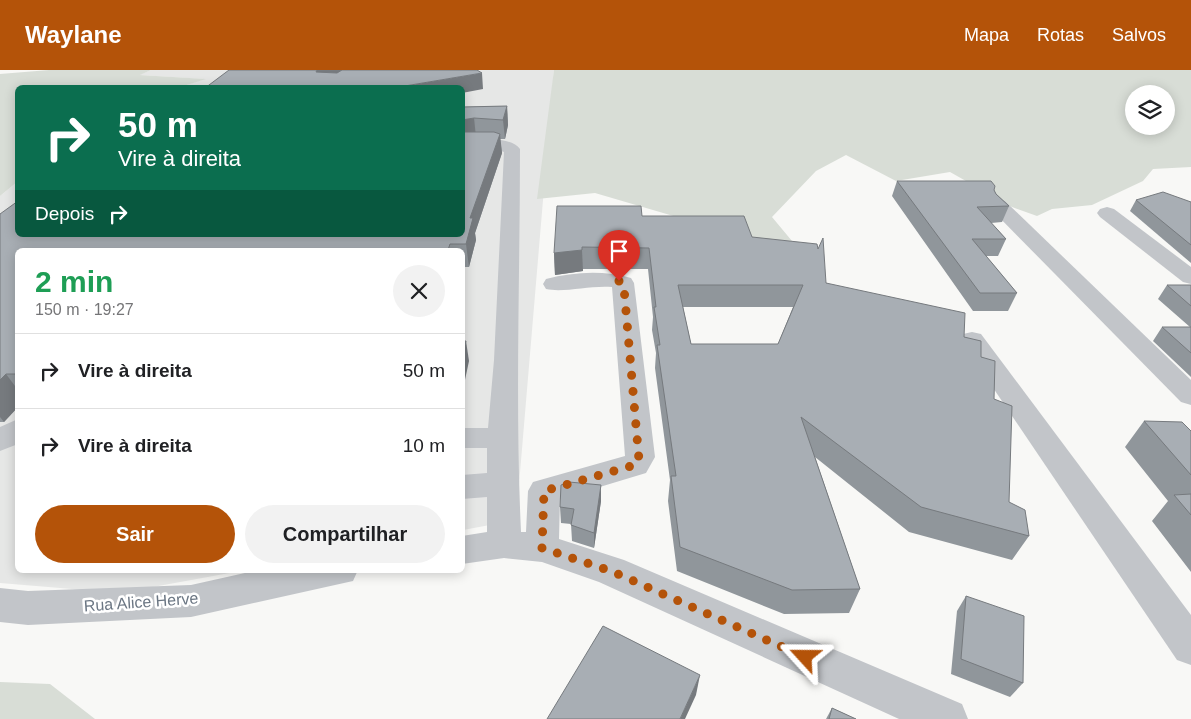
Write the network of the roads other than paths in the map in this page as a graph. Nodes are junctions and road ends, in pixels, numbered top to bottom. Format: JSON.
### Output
{"nodes":[{"id":1,"x":465,"y":144,"type":"edge"},
{"id":2,"x":998,"y":205,"type":"edge"},
{"id":3,"x":1107,"y":213,"type":"dead end"},
{"id":4,"x":1191,"y":277,"type":"edge"},
{"id":5,"x":554,"y":284,"type":"dead end"},
{"id":6,"x":972,"y":339,"type":"edge"},
{"id":7,"x":1191,"y":396,"type":"edge"},
{"id":8,"x":15,"y":432,"type":"edge"},
{"id":9,"x":465,"y":438,"type":"edge"},
{"id":10,"x":502,"y":438,"type":"junction"},
{"id":11,"x":0,"y":441,"type":"edge"},
{"id":12,"x":504,"y":484,"type":"junction"},
{"id":13,"x":465,"y":487,"type":"edge"},
{"id":14,"x":504,"y":544,"type":"junction"},
{"id":15,"x":542,"y":548,"type":"junction"},
{"id":16,"x":465,"y":550,"type":"edge"},
{"id":17,"x":320,"y":573,"type":"edge"},
{"id":18,"x":0,"y":605,"type":"edge"},
{"id":19,"x":1191,"y":647,"type":"edge"},
{"id":20,"x":947,"y":719,"type":"edge"}],
"edges":[{"from":1,"to":10,"type":"street"},
{"from":2,"to":7,"type":"street"},
{"from":3,"to":4,"type":"street"},
{"from":5,"to":15,"type":"street"},
{"from":6,"to":19,"type":"street"},
{"from":8,"to":11,"type":"street"},
{"from":9,"to":10,"type":"street"},
{"from":10,"to":12,"type":"street"},
{"from":12,"to":13,"type":"street"},
{"from":12,"to":14,"type":"street"},
{"from":14,"to":15,"type":"street"},
{"from":14,"to":16,"type":"street"},
{"from":15,"to":20,"type":"street"},
{"from":17,"to":18,"type":"street","name":"Rua Alice Herve"}]}
